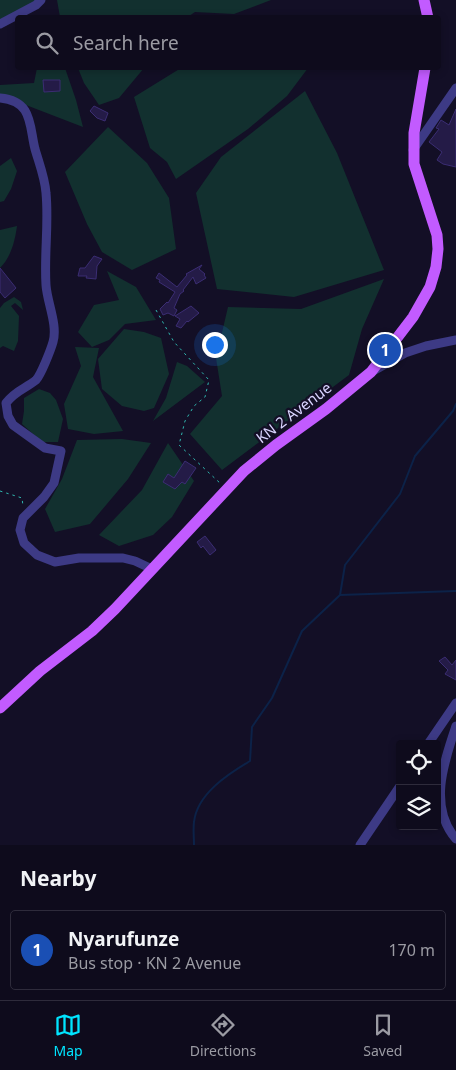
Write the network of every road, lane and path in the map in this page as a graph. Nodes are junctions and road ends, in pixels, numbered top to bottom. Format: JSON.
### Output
{"nodes":[{"id":1,"x":41,"y":0,"type":"edge"},
{"id":2,"x":424,"y":0,"type":"edge"},
{"id":3,"x":18,"y":15,"type":"edge"},
{"id":4,"x":427,"y":15,"type":"edge"},
{"id":5,"x":15,"y":16,"type":"edge"},
{"id":6,"x":0,"y":24,"type":"edge"},
{"id":7,"x":425,"y":70,"type":"edge"},
{"id":8,"x":456,"y":88,"type":"edge"},
{"id":9,"x":0,"y":98,"type":"edge"},
{"id":10,"x":413,"y":150,"type":"junction"},
{"id":11,"x":156,"y":310,"type":"dead end"},
{"id":12,"x":456,"y":340,"type":"edge"},
{"id":13,"x":371,"y":372,"type":"junction"},
{"id":14,"x":227,"y":489,"type":"junction"},
{"id":15,"x":0,"y":491,"type":"edge"},
{"id":16,"x":23,"y":518,"type":"junction"},
{"id":17,"x":152,"y":569,"type":"junction"},
{"id":18,"x":456,"y":703,"type":"edge"},
{"id":19,"x":0,"y":708,"type":"edge"},
{"id":20,"x":456,"y":726,"type":"edge"},
{"id":21,"x":431,"y":740,"type":"edge"},
{"id":22,"x":396,"y":792,"type":"edge"},
{"id":23,"x":456,"y":839,"type":"edge"},
{"id":24,"x":360,"y":845,"type":"edge"}],
"edges":[{"from":1,"to":3,"type":"street"},
{"from":2,"to":4,"type":"main road"},
{"from":5,"to":6,"type":"street"},
{"from":7,"to":10,"type":"main road","name":"KN 2 Avenue"},
{"from":8,"to":10,"type":"street"},
{"from":9,"to":16,"type":"street"},
{"from":10,"to":13,"type":"main road","name":"KN 2 Avenue"},
{"from":11,"to":14,"type":"path"},
{"from":12,"to":13,"type":"street"},
{"from":13,"to":14,"type":"main road","name":"KN 2 Avenue"},
{"from":14,"to":17,"type":"main road","name":"KN 2 Avenue"},
{"from":15,"to":16,"type":"path"},
{"from":16,"to":17,"type":"street"},
{"from":17,"to":19,"type":"main road","name":"KN 2 Avenue"},
{"from":18,"to":21,"type":"street"},
{"from":20,"to":23,"type":"street"},
{"from":22,"to":24,"type":"street"}]}
